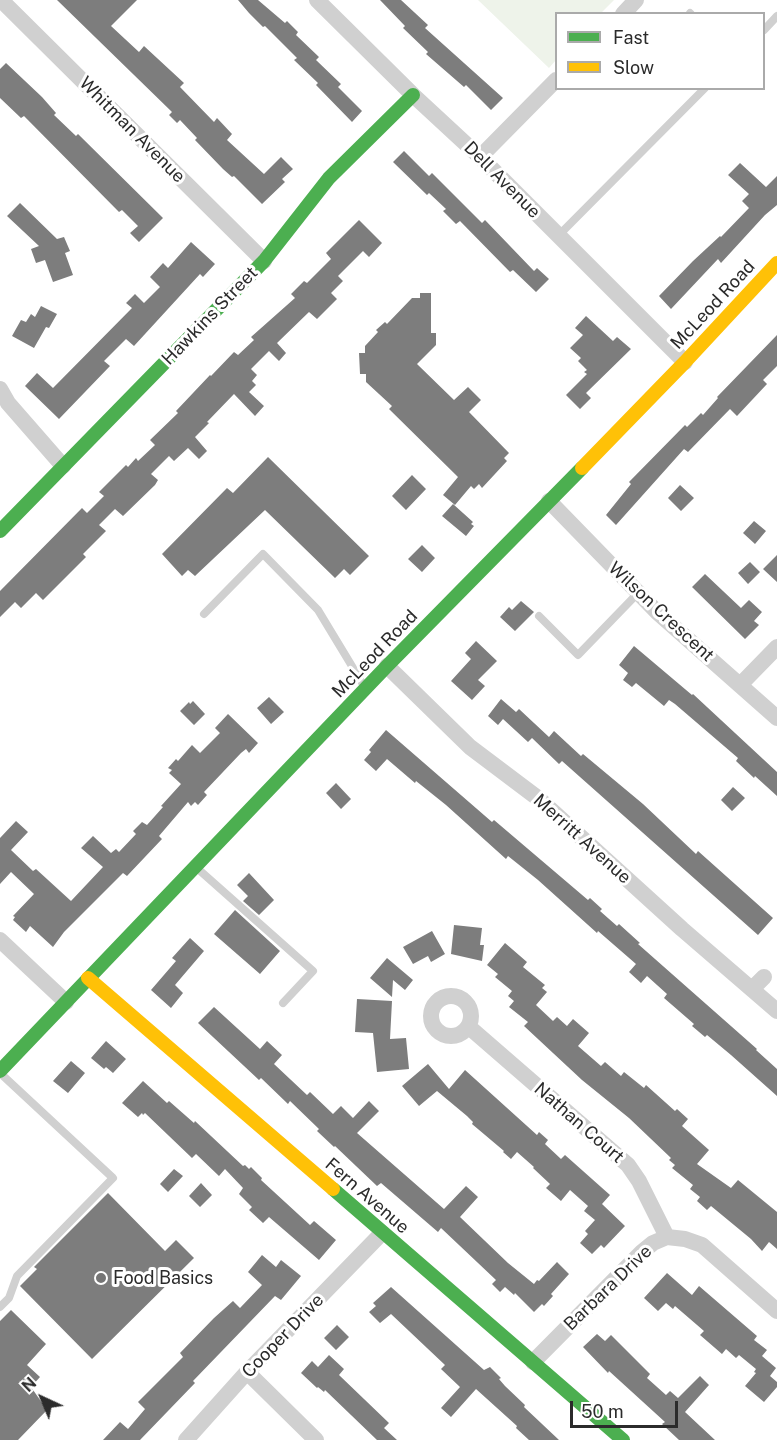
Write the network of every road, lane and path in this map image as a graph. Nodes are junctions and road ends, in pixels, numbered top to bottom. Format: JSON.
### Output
{"nodes":[{"id":1,"x":1,"y":0,"type":"edge"},
{"id":2,"x":317,"y":0,"type":"edge"},
{"id":3,"x":636,"y":0,"type":"edge"},
{"id":4,"x":625,"y":12,"type":"edge"},
{"id":5,"x":777,"y":16,"type":"edge"},
{"id":6,"x":765,"y":29,"type":"edge"},
{"id":7,"x":555,"y":81,"type":"edge"},
{"id":8,"x":703,"y":90,"type":"edge"},
{"id":9,"x":413,"y":95,"type":"junction"},
{"id":10,"x":480,"y":157,"type":"junction"},
{"id":11,"x":558,"y":236,"type":"junction"},
{"id":12,"x":264,"y":261,"type":"junction"},
{"id":13,"x":777,"y":263,"type":"edge"},
{"id":14,"x":684,"y":362,"type":"junction"},
{"id":15,"x":0,"y":389,"type":"edge"},
{"id":16,"x":63,"y":466,"type":"junction"},
{"id":17,"x":549,"y":501,"type":"junction"},
{"id":18,"x":0,"y":531,"type":"edge"},
{"id":19,"x":638,"y":593,"type":"junction"},
{"id":20,"x":204,"y":614,"type":"dead end"},
{"id":21,"x":539,"y":616,"type":"dead end"},
{"id":22,"x":777,"y":647,"type":"edge"},
{"id":23,"x":387,"y":666,"type":"junction"},
{"id":24,"x":740,"y":685,"type":"junction"},
{"id":25,"x":365,"y":689,"type":"junction"},
{"id":26,"x":777,"y":718,"type":"edge"},
{"id":27,"x":195,"y":867,"type":"junction"},
{"id":28,"x":0,"y":940,"type":"edge"},
{"id":29,"x":88,"y":978,"type":"junction"},
{"id":30,"x":66,"y":1002,"type":"junction"},
{"id":31,"x":283,"y":1003,"type":"dead end"},
{"id":32,"x":777,"y":1011,"type":"edge"},
{"id":33,"x":469,"y":1028,"type":"dead end"},
{"id":34,"x":0,"y":1072,"type":"edge"},
{"id":35,"x":382,"y":1233,"type":"junction"},
{"id":36,"x":667,"y":1237,"type":"junction"},
{"id":37,"x":0,"y":1307,"type":"edge"},
{"id":38,"x":777,"y":1311,"type":"edge"},
{"id":39,"x":533,"y":1362,"type":"junction"},
{"id":40,"x":247,"y":1372,"type":"junction"},
{"id":41,"x":186,"y":1440,"type":"edge"},
{"id":42,"x":315,"y":1440,"type":"edge"},
{"id":43,"x":623,"y":1440,"type":"edge"}],
"edges":[{"from":1,"to":12,"type":"street","name":"Whitman Avenue"},
{"from":2,"to":9,"type":"street","name":"Dell Avenue"},
{"from":3,"to":4,"type":"street"},
{"from":5,"to":6,"type":"lane"},
{"from":7,"to":10,"type":"street"},
{"from":8,"to":11,"type":"lane"},
{"from":9,"to":10,"type":"street","name":"Dell Avenue"},
{"from":9,"to":12,"type":"street","name":"Hawkins Street"},
{"from":10,"to":11,"type":"street","name":"Dell Avenue"},
{"from":11,"to":14,"type":"street","name":"Dell Avenue"},
{"from":12,"to":16,"type":"street","name":"Hawkins Street"},
{"from":13,"to":14,"type":"street","name":"McLeod Road"},
{"from":14,"to":17,"type":"street","name":"McLeod Road"},
{"from":15,"to":16,"type":"street"},
{"from":16,"to":18,"type":"street","name":"Hawkins Street"},
{"from":17,"to":19,"type":"street","name":"Wilson Crescent"},
{"from":17,"to":23,"type":"street","name":"McLeod Road"},
{"from":19,"to":21,"type":"lane"},
{"from":19,"to":24,"type":"street","name":"Wilson Crescent"},
{"from":20,"to":25,"type":"lane"},
{"from":22,"to":24,"type":"street"},
{"from":23,"to":25,"type":"street","name":"McLeod Road"},
{"from":23,"to":32,"type":"street","name":"Merritt Avenue"},
{"from":24,"to":26,"type":"street","name":"Wilson Crescent"},
{"from":25,"to":27,"type":"street","name":"McLeod Road"},
{"from":27,"to":29,"type":"street","name":"McLeod Road"},
{"from":27,"to":31,"type":"lane"},
{"from":28,"to":30,"type":"street"},
{"from":29,"to":30,"type":"street","name":"McLeod Road"},
{"from":29,"to":35,"type":"street","name":"Fern Avenue"},
{"from":30,"to":34,"type":"street","name":"McLeod Road"},
{"from":33,"to":36,"type":"street","name":"Nathan Court"},
{"from":34,"to":37,"type":"lane"},
{"from":35,"to":39,"type":"street","name":"Fern Avenue"},
{"from":35,"to":40,"type":"street","name":"Cooper Drive"},
{"from":36,"to":38,"type":"street","name":"Barbara Drive"},
{"from":36,"to":39,"type":"street","name":"Barbara Drive"},
{"from":39,"to":43,"type":"street","name":"Fern Avenue"},
{"from":40,"to":41,"type":"street","name":"Cooper Drive"},
{"from":40,"to":42,"type":"street"}]}
